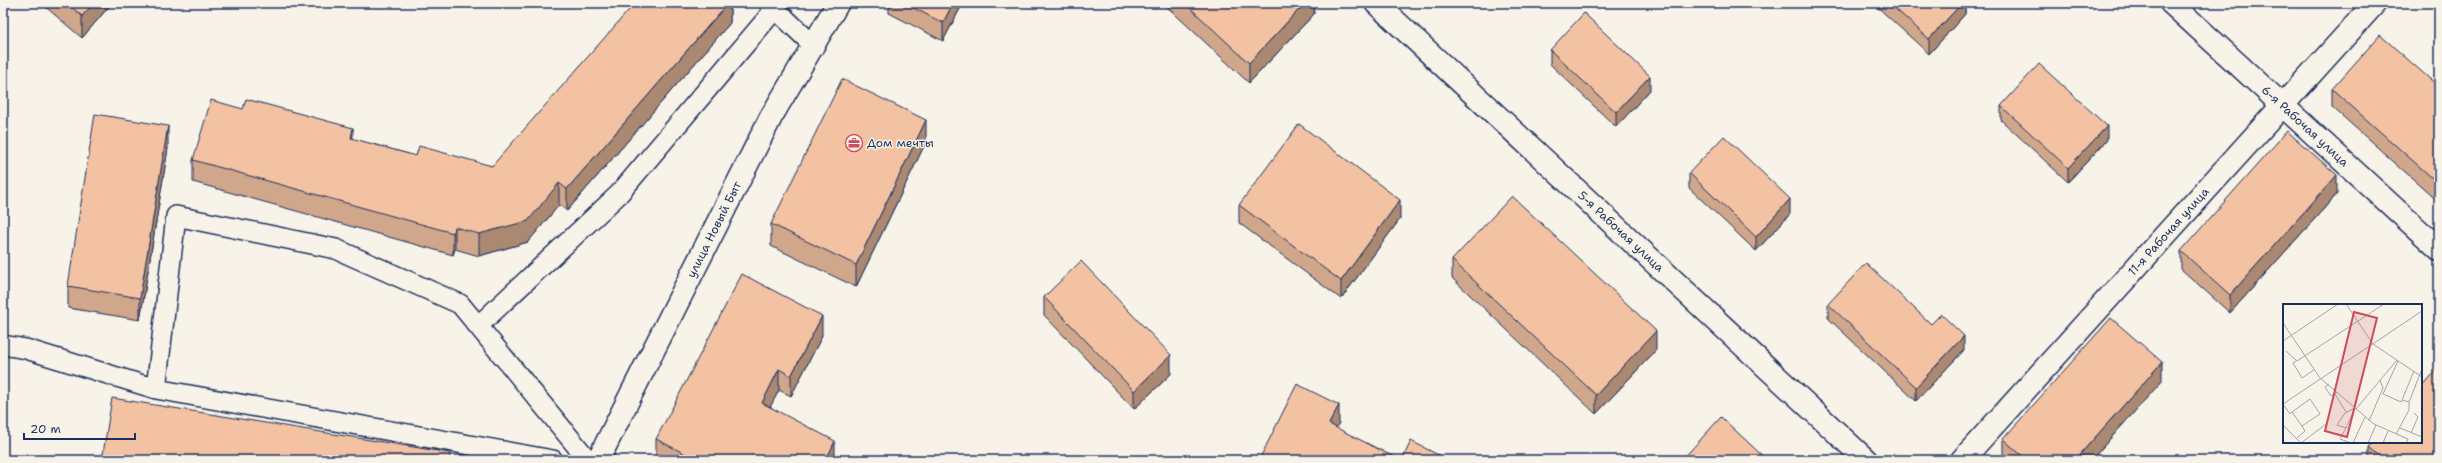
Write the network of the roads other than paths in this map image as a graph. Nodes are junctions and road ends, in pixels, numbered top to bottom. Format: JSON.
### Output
{"nodes":[{"id":1,"x":838,"y":3,"type":"edge"},
{"id":2,"x":1376,"y":3,"type":"edge"},
{"id":3,"x":2171,"y":3,"type":"edge"},
{"id":4,"x":2375,"y":3,"type":"edge"},
{"id":5,"x":772,"y":6,"type":"edge"},
{"id":6,"x":813,"y":45,"type":"junction"},
{"id":7,"x":2283,"y":106,"type":"junction"},
{"id":8,"x":2439,"y":249,"type":"edge"},
{"id":9,"x":478,"y":326,"type":"junction"},
{"id":10,"x":3,"y":345,"type":"edge"},
{"id":11,"x":156,"y":389,"type":"junction"},
{"id":12,"x":553,"y":460,"type":"edge"},
{"id":13,"x":588,"y":460,"type":"edge"},
{"id":14,"x":598,"y":460,"type":"edge"},
{"id":15,"x":1866,"y":460,"type":"edge"},
{"id":16,"x":1962,"y":460,"type":"edge"}],
"edges":[{"from":1,"to":6,"type":"street","name":"улица Новый Быт"},
{"from":2,"to":15,"type":"street","name":"5-я Рабочая улица"},
{"from":3,"to":7,"type":"street","name":"6-я Рабочая улица"},
{"from":4,"to":7,"type":"street","name":"11-я Рабочая улица"},
{"from":5,"to":6,"type":"lane"},
{"from":5,"to":9,"type":"lane"},
{"from":6,"to":14,"type":"street","name":"улица Новый Быт"},
{"from":7,"to":8,"type":"street","name":"6-я Рабочая улица"},
{"from":7,"to":16,"type":"street","name":"11-я Рабочая улица"},
{"from":9,"to":11,"type":"lane"},
{"from":9,"to":13,"type":"lane"},
{"from":10,"to":11,"type":"lane"},
{"from":11,"to":12,"type":"lane"}]}
